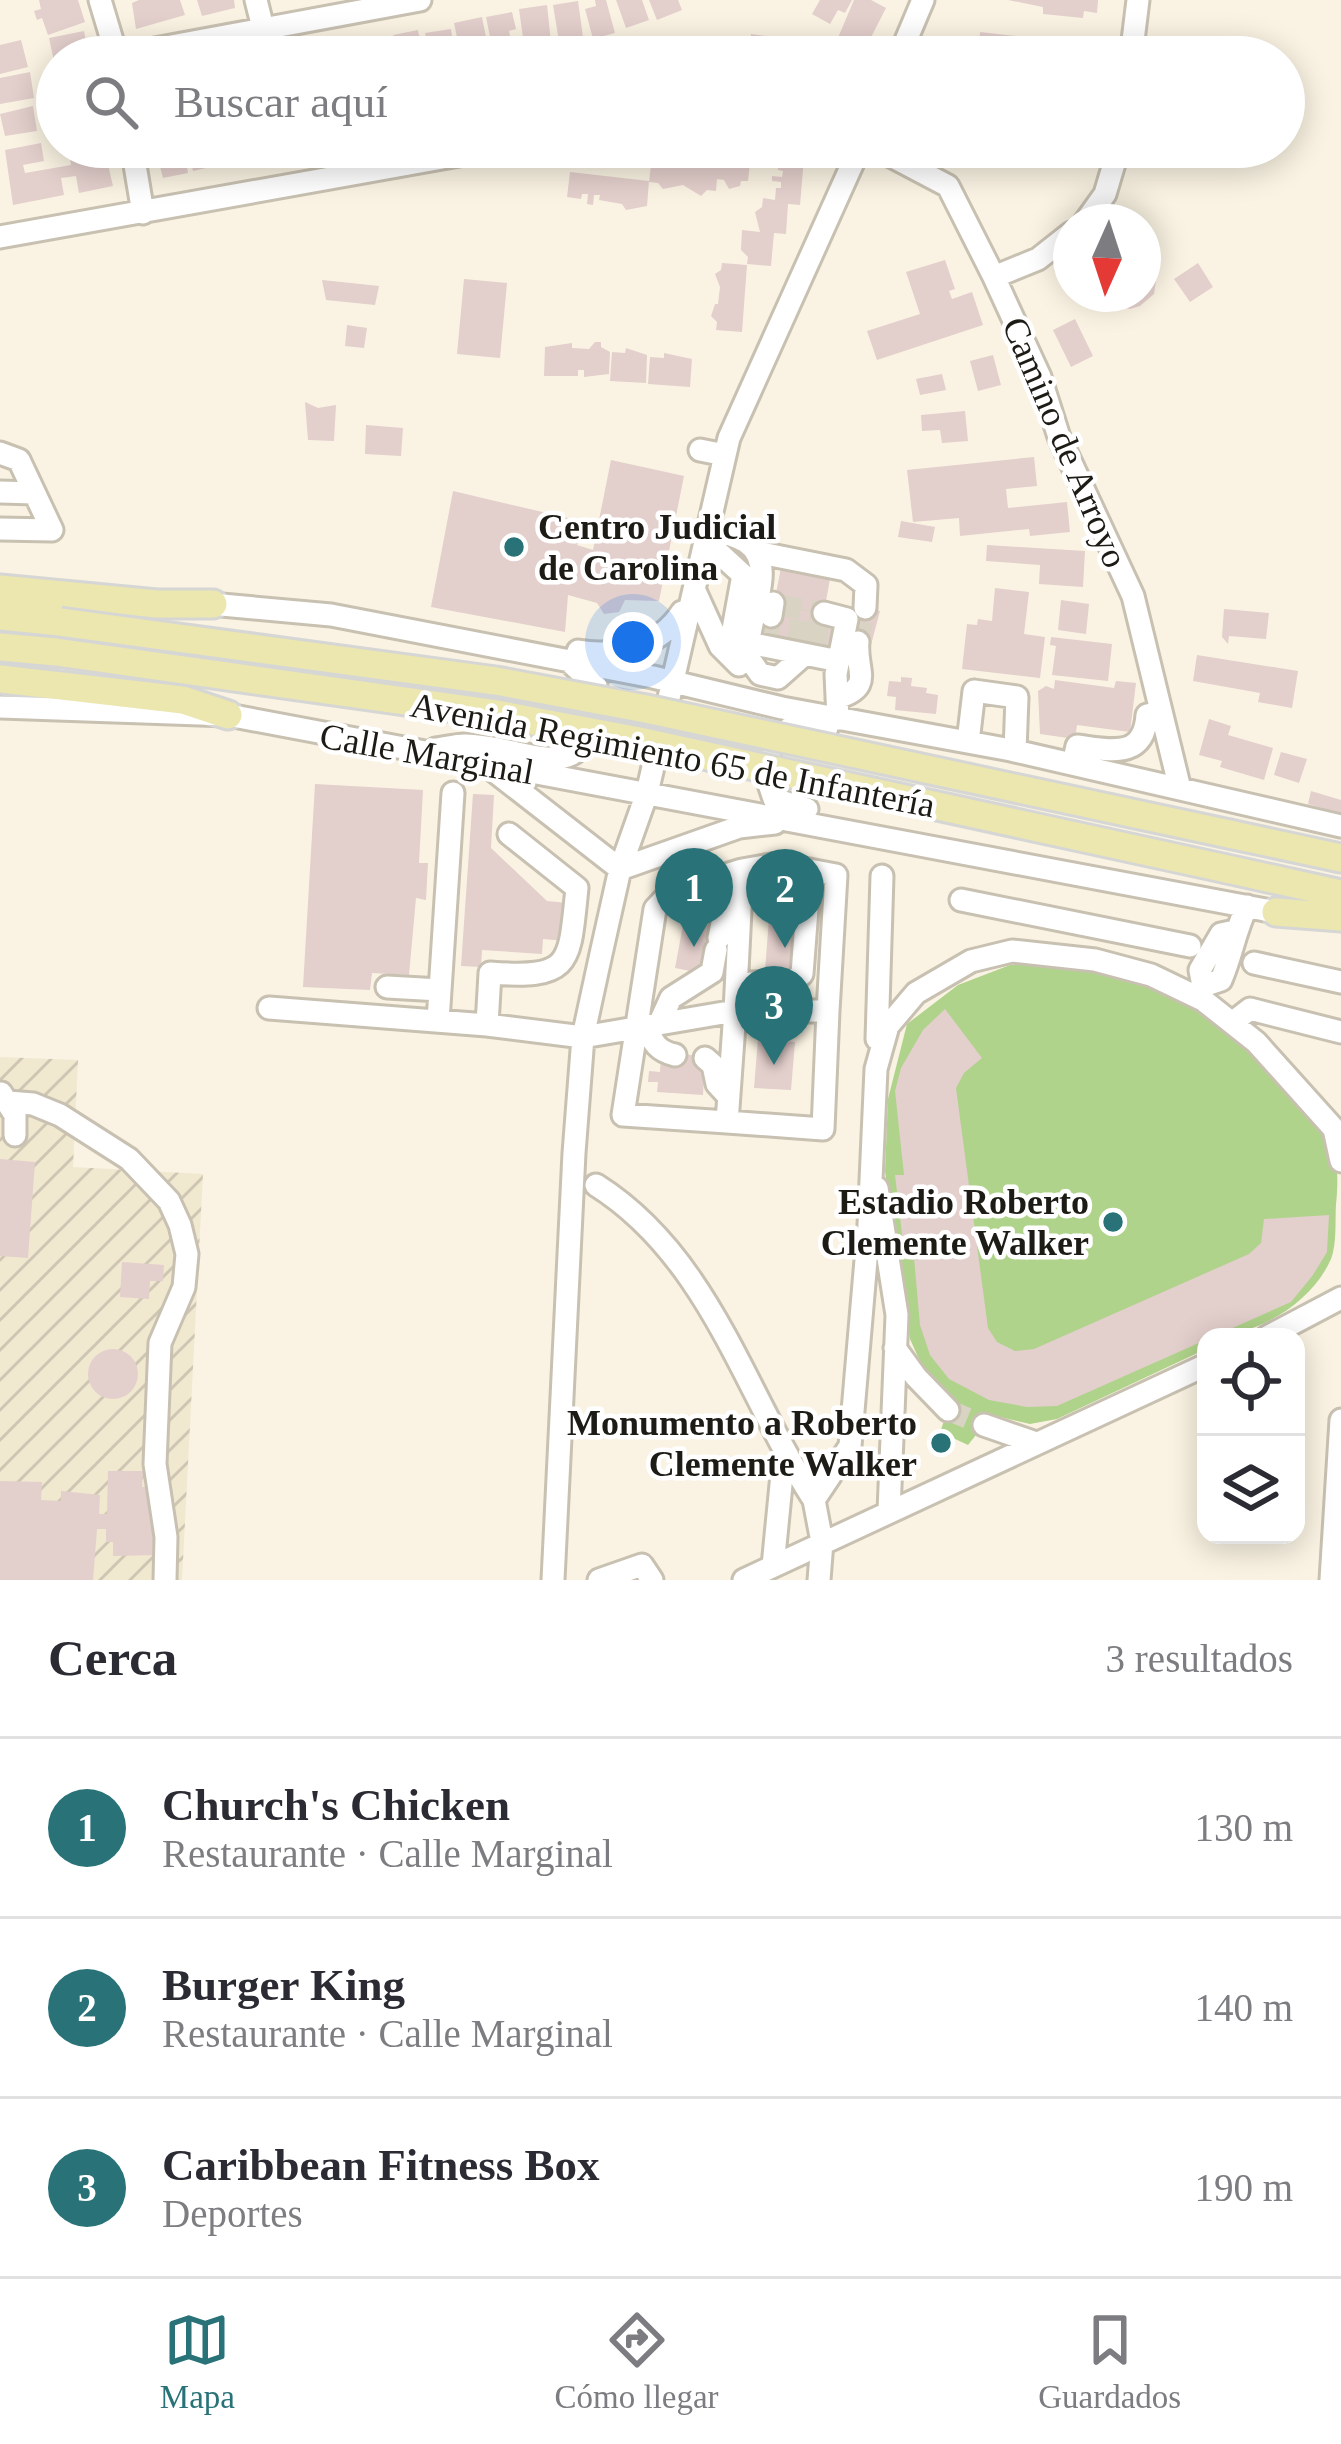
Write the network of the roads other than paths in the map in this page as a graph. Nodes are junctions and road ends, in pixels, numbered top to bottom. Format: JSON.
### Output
{"nodes":[{"id":1,"x":100,"y":0,"type":"edge"},
{"id":2,"x":256,"y":0,"type":"edge"},
{"id":3,"x":923,"y":0,"type":"edge"},
{"id":4,"x":1138,"y":0,"type":"edge"},
{"id":5,"x":414,"y":1,"type":"edge"},
{"id":6,"x":263,"y":28,"type":"junction"},
{"id":7,"x":111,"y":36,"type":"edge"},
{"id":8,"x":221,"y":36,"type":"edge"},
{"id":9,"x":908,"y":36,"type":"edge"},
{"id":10,"x":1134,"y":36,"type":"edge"},
{"id":11,"x":136,"y":168,"type":"edge"},
{"id":12,"x":387,"y":168,"type":"edge"},
{"id":13,"x":851,"y":168,"type":"edge"},
{"id":14,"x":914,"y":168,"type":"edge"},
{"id":15,"x":1113,"y":168,"type":"edge"},
{"id":16,"x":1098,"y":204,"type":"edge"},
{"id":17,"x":143,"y":212,"type":"junction"},
{"id":18,"x":0,"y":237,"type":"edge"},
{"id":19,"x":1053,"y":248,"type":"edge"},
{"id":20,"x":994,"y":277,"type":"junction"},
{"id":21,"x":700,"y":450,"type":"dead end"},
{"id":22,"x":0,"y":453,"type":"edge"},
{"id":23,"x":725,"y":455,"type":"junction"},
{"id":24,"x":0,"y":492,"type":"edge"},
{"id":25,"x":34,"y":494,"type":"junction"},
{"id":26,"x":0,"y":529,"type":"edge"},
{"id":27,"x":708,"y":535,"type":"junction"},
{"id":28,"x":755,"y":552,"type":"junction"},
{"id":29,"x":0,"y":579,"type":"edge"},
{"id":30,"x":0,"y":589,"type":"edge"},
{"id":31,"x":695,"y":591,"type":"junction"},
{"id":32,"x":213,"y":604,"type":"junction"},
{"id":33,"x":865,"y":608,"type":"dead end"},
{"id":34,"x":824,"y":613,"type":"tunnel mouth"},
{"id":35,"x":0,"y":616,"type":"edge"},
{"id":36,"x":785,"y":634,"type":"junction"},
{"id":37,"x":469,"y":641,"type":"junction"},
{"id":38,"x":0,"y":647,"type":"edge"},
{"id":39,"x":849,"y":660,"type":"junction"},
{"id":40,"x":567,"y":661,"type":"junction"},
{"id":41,"x":0,"y":679,"type":"edge"},
{"id":42,"x":673,"y":682,"type":"junction"},
{"id":43,"x":0,"y":707,"type":"edge"},
{"id":44,"x":782,"y":708,"type":"junction"},
{"id":45,"x":838,"y":709,"type":"junction"},
{"id":46,"x":1161,"y":712,"type":"junction"},
{"id":47,"x":228,"y":715,"type":"junction"},
{"id":48,"x":899,"y":731,"type":"junction"},
{"id":49,"x":968,"y":742,"type":"junction"},
{"id":50,"x":1015,"y":751,"type":"junction"},
{"id":51,"x":417,"y":752,"type":"junction"},
{"id":52,"x":483,"y":763,"type":"junction"},
{"id":53,"x":1073,"y":764,"type":"junction"},
{"id":54,"x":1180,"y":789,"type":"junction"},
{"id":55,"x":453,"y":793,"type":"dead end"},
{"id":56,"x":647,"y":793,"type":"junction"},
{"id":57,"x":799,"y":820,"type":"junction"},
{"id":58,"x":1341,"y":826,"type":"edge"},
{"id":59,"x":509,"y":834,"type":"dead end"},
{"id":60,"x":926,"y":844,"type":"junction"},
{"id":61,"x":1341,"y":857,"type":"edge"},
{"id":62,"x":620,"y":869,"type":"junction"},
{"id":63,"x":742,"y":870,"type":"junction"},
{"id":64,"x":810,"y":870,"type":"junction"},
{"id":65,"x":882,"y":876,"type":"dead end"},
{"id":66,"x":716,"y":878,"type":"junction"},
{"id":67,"x":1341,"y":894,"type":"edge"},
{"id":68,"x":961,"y":900,"type":"dead end"},
{"id":69,"x":1247,"y":907,"type":"junction"},
{"id":70,"x":1276,"y":912,"type":"joint"},
{"id":71,"x":1341,"y":916,"type":"edge"},
{"id":72,"x":1130,"y":934,"type":"junction"},
{"id":73,"x":1190,"y":946,"type":"dead end"},
{"id":74,"x":1254,"y":963,"type":"dead end"},
{"id":75,"x":1124,"y":968,"type":"junction"},
{"id":76,"x":1341,"y":982,"type":"edge"},
{"id":77,"x":387,"y":987,"type":"dead end"},
{"id":78,"x":736,"y":987,"type":"junction"},
{"id":79,"x":440,"y":990,"type":"junction"},
{"id":80,"x":1199,"y":990,"type":"junction"},
{"id":81,"x":269,"y":1008,"type":"dead end"},
{"id":82,"x":828,"y":1010,"type":"junction"},
{"id":83,"x":735,"y":1011,"type":"junction"},
{"id":84,"x":438,"y":1021,"type":"junction"},
{"id":85,"x":1232,"y":1023,"type":"junction"},
{"id":86,"x":487,"y":1025,"type":"junction"},
{"id":87,"x":647,"y":1027,"type":"junction"},
{"id":88,"x":1341,"y":1032,"type":"edge"},
{"id":89,"x":583,"y":1037,"type":"junction"},
{"id":90,"x":675,"y":1055,"type":"dead end"},
{"id":91,"x":705,"y":1058,"type":"dead end"},
{"id":92,"x":876,"y":1070,"type":"junction"},
{"id":93,"x":4,"y":1097,"type":"edge"},
{"id":94,"x":729,"y":1097,"type":"junction"},
{"id":95,"x":727,"y":1122,"type":"junction"},
{"id":96,"x":15,"y":1135,"type":"dead end"},
{"id":97,"x":1341,"y":1161,"type":"edge"},
{"id":98,"x":872,"y":1171,"type":"junction"},
{"id":99,"x":596,"y":1185,"type":"dead end"},
{"id":100,"x":1341,"y":1298,"type":"edge"},
{"id":101,"x":1284,"y":1328,"type":"edge"},
{"id":102,"x":895,"y":1348,"type":"junction"},
{"id":103,"x":1197,"y":1369,"type":"edge"},
{"id":104,"x":948,"y":1410,"type":"tunnel mouth"},
{"id":105,"x":1341,"y":1420,"type":"edge"},
{"id":106,"x":984,"y":1424,"type":"tunnel mouth"},
{"id":107,"x":1036,"y":1444,"type":"junction"},
{"id":108,"x":784,"y":1454,"type":"junction"},
{"id":109,"x":814,"y":1501,"type":"junction"},
{"id":110,"x":889,"y":1511,"type":"junction"},
{"id":111,"x":822,"y":1542,"type":"junction"},
{"id":112,"x":761,"y":1574,"type":"edge"},
{"id":113,"x":164,"y":1580,"type":"edge"},
{"id":114,"x":553,"y":1580,"type":"edge"},
{"id":115,"x":599,"y":1580,"type":"edge"},
{"id":116,"x":652,"y":1580,"type":"edge"},
{"id":117,"x":819,"y":1580,"type":"edge"},
{"id":118,"x":1331,"y":1580,"type":"edge"}],
"edges":[{"from":1,"to":7,"type":"street"},
{"from":2,"to":6,"type":"street"},
{"from":3,"to":9,"type":"street"},
{"from":4,"to":10,"type":"street"},
{"from":5,"to":6,"type":"street"},
{"from":6,"to":8,"type":"street"},
{"from":11,"to":17,"type":"street"},
{"from":12,"to":17,"type":"street"},
{"from":13,"to":23,"type":"street"},
{"from":14,"to":20,"type":"street","name":"Camino de Arroyo"},
{"from":15,"to":16,"type":"street"},
{"from":17,"to":18,"type":"street"},
{"from":19,"to":20,"type":"street"},
{"from":20,"to":46,"type":"street","name":"Camino de Arroyo"},
{"from":21,"to":23,"type":"street"},
{"from":22,"to":25,"type":"street"},
{"from":23,"to":27,"type":"street"},
{"from":24,"to":25,"type":"street"},
{"from":25,"to":26,"type":"street"},
{"from":27,"to":28,"type":"street"},
{"from":27,"to":31,"type":"street"},
{"from":27,"to":36,"type":"street"},
{"from":28,"to":33,"type":"street"},
{"from":28,"to":36,"type":"street"},
{"from":29,"to":32,"type":"street"},
{"from":30,"to":32,"type":"main road"},
{"from":31,"to":37,"type":"street"},
{"from":31,"to":42,"type":"street"},
{"from":31,"to":44,"type":"street"},
{"from":32,"to":37,"type":"street"},
{"from":34,"to":39,"type":"street"},
{"from":35,"to":61,"type":"main road","name":"Avenida Regimiento 65 de Infantería","bridge":true},
{"from":36,"to":39,"type":"street"},
{"from":37,"to":40,"type":"street"},
{"from":38,"to":67,"type":"main road","name":"Avenida Regimiento 65 de Infantería","bridge":true},
{"from":39,"to":45,"type":"street"},
{"from":40,"to":42,"type":"street"},
{"from":40,"to":51,"type":"street"},
{"from":41,"to":47,"type":"main road"},
{"from":42,"to":44,"type":"street"},
{"from":42,"to":56,"type":"street"},
{"from":43,"to":47,"type":"street","name":"Calle Marginal"},
{"from":44,"to":45,"type":"street"},
{"from":45,"to":48,"type":"street"},
{"from":46,"to":53,"type":"street"},
{"from":46,"to":54,"type":"street","name":"Camino de Arroyo"},
{"from":47,"to":51,"type":"street","name":"Calle Marginal"},
{"from":48,"to":49,"type":"street"},
{"from":48,"to":60,"type":"street"},
{"from":49,"to":50,"type":"street"},
{"from":49,"to":50,"type":"street"},
{"from":50,"to":53,"type":"street"},
{"from":51,"to":52,"type":"street","name":"Calle Marginal"},
{"from":52,"to":56,"type":"street","name":"Calle Marginal"},
{"from":52,"to":62,"type":"street"},
{"from":53,"to":54,"type":"street"},
{"from":54,"to":58,"type":"street"},
{"from":55,"to":79,"type":"street"},
{"from":56,"to":57,"type":"street","name":"Calle Marginal"},
{"from":56,"to":62,"type":"street"},
{"from":57,"to":60,"type":"street","name":"Calle Marginal"},
{"from":57,"to":62,"type":"street"},
{"from":59,"to":86,"type":"street"},
{"from":60,"to":69,"type":"street","name":"Calle Marginal"},
{"from":62,"to":89,"type":"street"},
{"from":63,"to":64,"type":"street"},
{"from":63,"to":66,"type":"street"},
{"from":63,"to":78,"type":"street"},
{"from":64,"to":78,"type":"street"},
{"from":64,"to":82,"type":"street"},
{"from":65,"to":92,"type":"street"},
{"from":66,"to":87,"type":"street"},
{"from":66,"to":87,"type":"street"},
{"from":68,"to":72,"type":"street"},
{"from":69,"to":70,"type":"street","name":"Calle Marginal"},
{"from":69,"to":80,"type":"street"},
{"from":70,"to":71,"type":"main road"},
{"from":72,"to":73,"type":"street"},
{"from":72,"to":75,"type":"street"},
{"from":74,"to":76,"type":"street"},
{"from":75,"to":80,"type":"street"},
{"from":75,"to":92,"type":"street"},
{"from":77,"to":79,"type":"street"},
{"from":78,"to":83,"type":"street"},
{"from":79,"to":84,"type":"street"},
{"from":80,"to":85,"type":"street"},
{"from":81,"to":84,"type":"street"},
{"from":82,"to":83,"type":"street"},
{"from":82,"to":95,"type":"street"},
{"from":83,"to":87,"type":"street"},
{"from":83,"to":94,"type":"street"},
{"from":84,"to":86,"type":"street"},
{"from":85,"to":88,"type":"street"},
{"from":85,"to":97,"type":"street"},
{"from":86,"to":89,"type":"street"},
{"from":87,"to":89,"type":"street"},
{"from":87,"to":90,"type":"street"},
{"from":87,"to":95,"type":"street"},
{"from":89,"to":114,"type":"street"},
{"from":91,"to":94,"type":"street"},
{"from":92,"to":98,"type":"street"},
{"from":93,"to":96,"type":"street"},
{"from":93,"to":113,"type":"street"},
{"from":94,"to":95,"type":"street"},
{"from":98,"to":102,"type":"street"},
{"from":98,"to":109,"type":"street"},
{"from":99,"to":108,"type":"street"},
{"from":100,"to":101,"type":"street"},
{"from":102,"to":104,"type":"street"},
{"from":102,"to":110,"type":"street"},
{"from":103,"to":107,"type":"street"},
{"from":105,"to":118,"type":"street"},
{"from":106,"to":107,"type":"street"},
{"from":107,"to":110,"type":"street"},
{"from":108,"to":109,"type":"street"},
{"from":108,"to":112,"type":"street"},
{"from":109,"to":111,"type":"street"},
{"from":110,"to":111,"type":"street"},
{"from":111,"to":112,"type":"street"},
{"from":111,"to":117,"type":"street"},
{"from":115,"to":116,"type":"street"}]}
